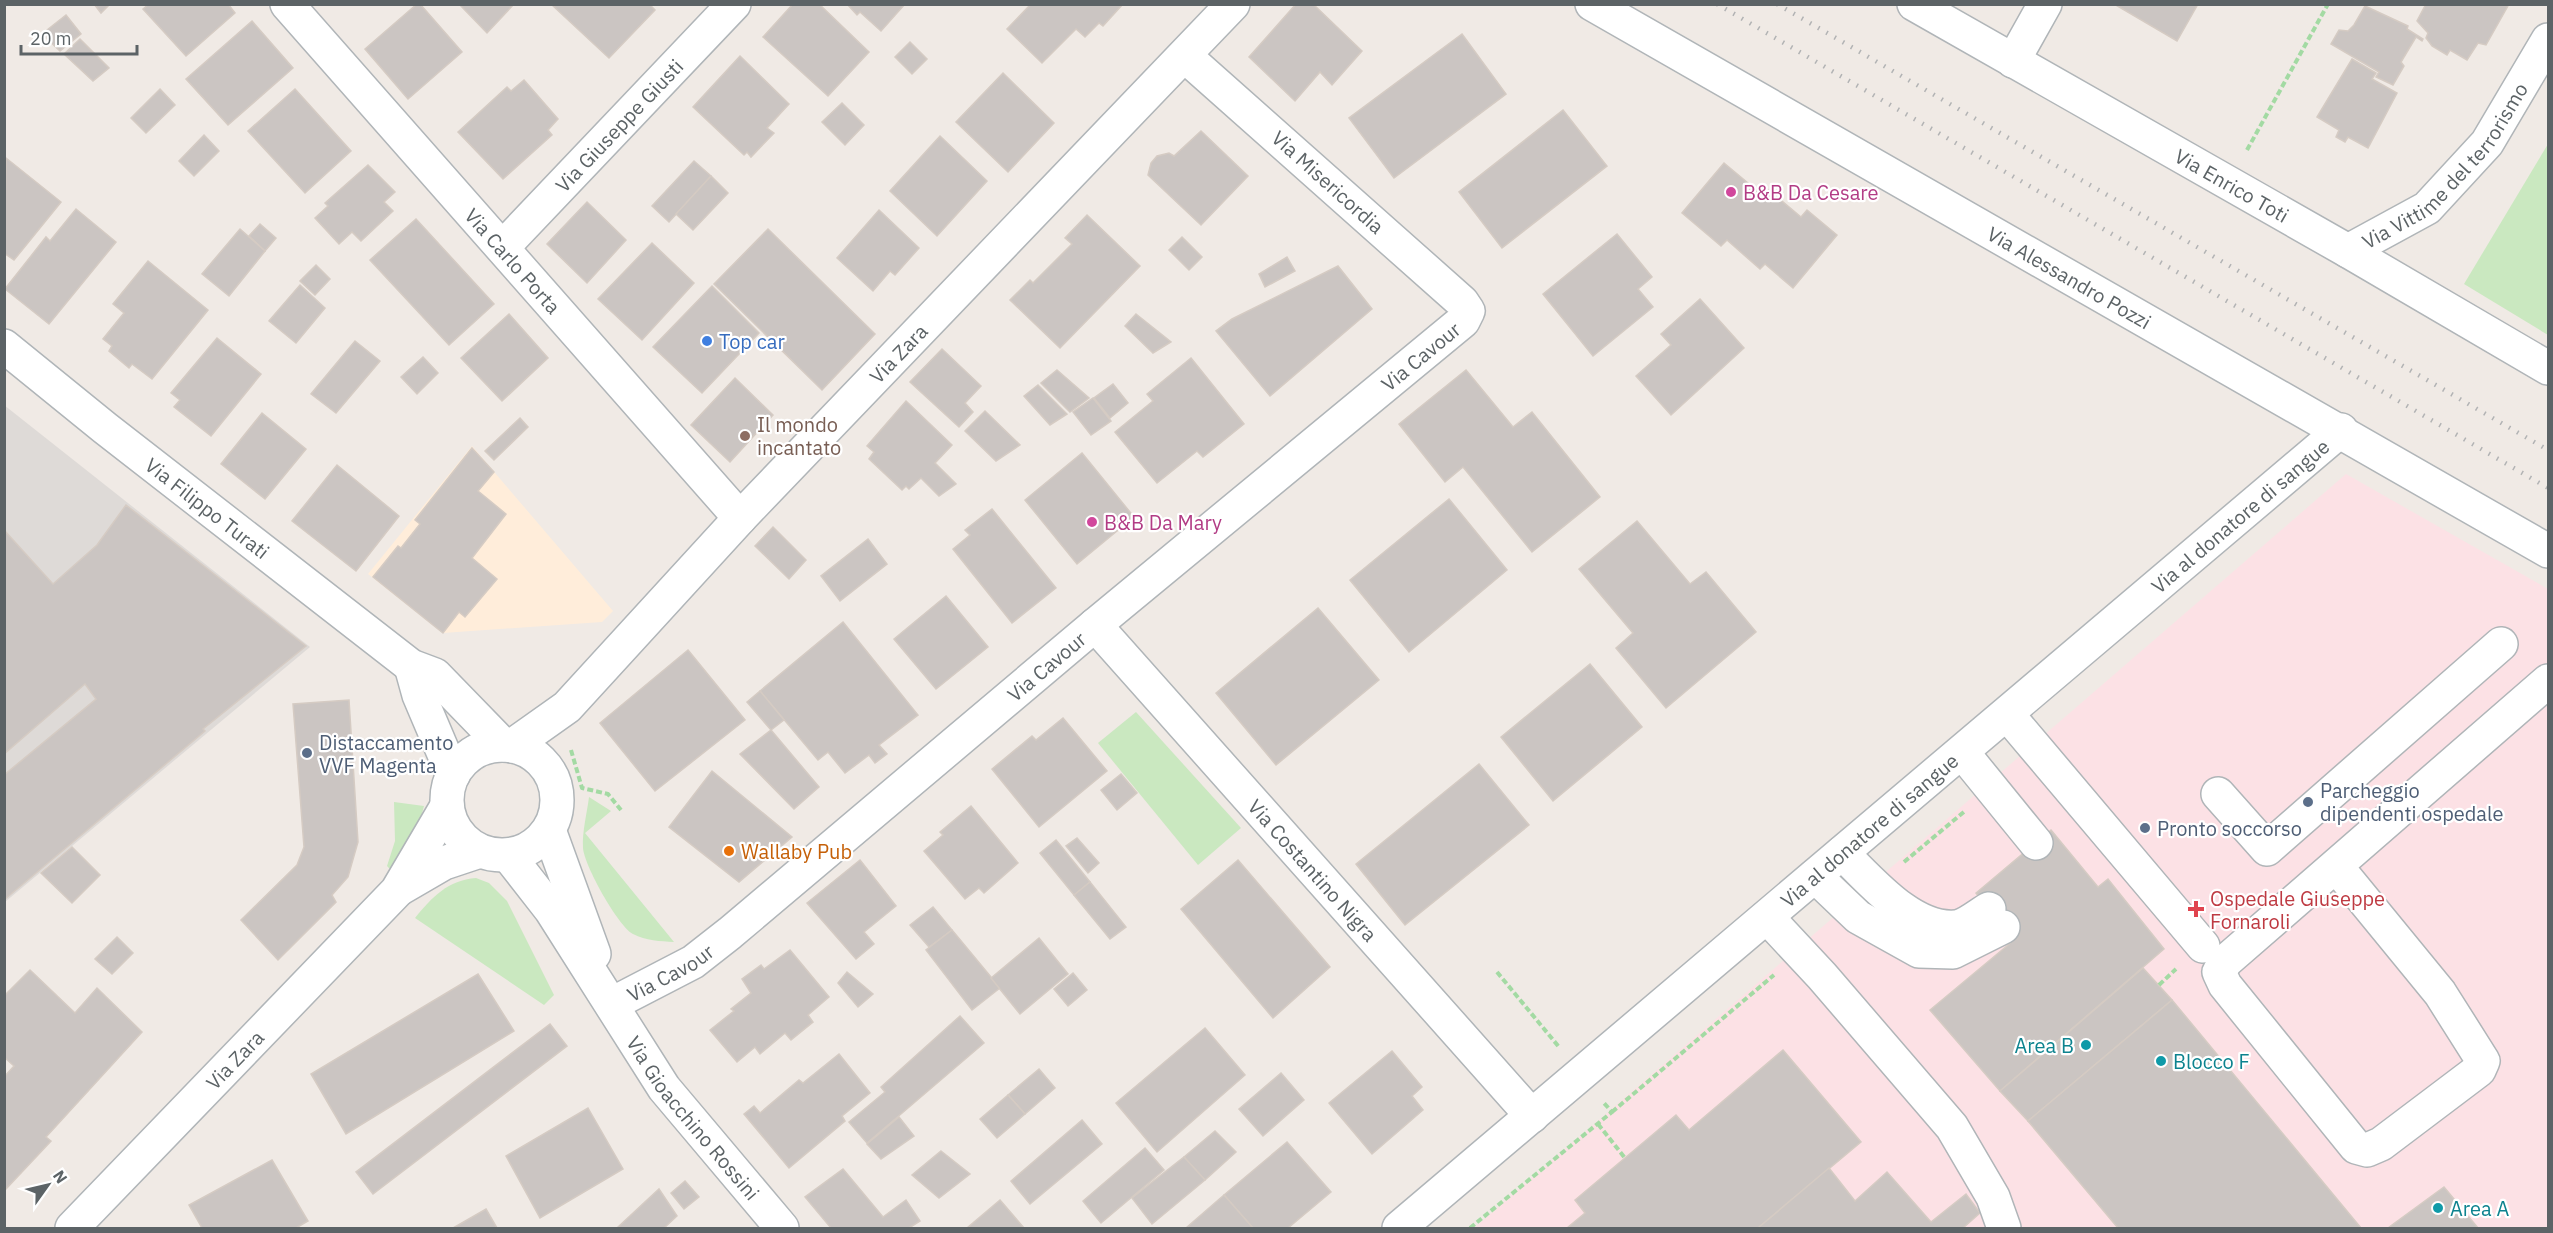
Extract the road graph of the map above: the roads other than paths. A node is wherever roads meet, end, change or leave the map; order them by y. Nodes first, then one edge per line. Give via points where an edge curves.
1 (287, 4) edge
2 (734, 4) edge
3 (1233, 4) edge
4 (1592, 4) edge
5 (1914, 4) edge
6 (2045, 4) edge
7 (2548, 40) edge
8 (1185, 56) junction
9 (2013, 61) junction
10 (503, 247) junction
11 (2348, 251) junction
12 (1468, 311) joint
13 (4, 346) edge
14 (2548, 368) edge
15 (2341, 430) junction
16 (740, 518) junction
17 (2548, 551) edge
18 (1095, 625) junction
19 (2501, 644) dead end
20 (411, 666) junction
21 (2548, 681) edge
22 (567, 707) junction
23 (2007, 714) junction
24 (508, 745) junction
25 (1962, 752) junction
26 (546, 766) junction
27 (450, 791) junction
28 (2218, 794) dead end
29 (549, 830) junction
30 (2036, 843) dead end
31 (494, 853) junction
32 (1842, 853) junction
33 (2336, 866) junction
34 (1815, 876) junction
35 (397, 891) junction
36 (1767, 917) junction
37 (2203, 946) dead end
38 (612, 1004) junction
39 (1532, 1116) junction
40 (72, 1228) edge
41 (782, 1228) edge
42 (1399, 1228) edge
43 (2004, 1228) edge

1 - 10 street, Via Carlo Porta
2 - 10 street, Via Giuseppe Giusti
3 - 8 street, Via Zara
4 - 15 street, Via Alessandro Pozzi
5 - 9 street, Via Enrico Toti
6 - 9 street
7 - 11 street, Via Vittime del terrorismo via 2487,143 2427,208
8 - 12 street, Via Misericordia
8 - 16 street, Via Zara
9 - 11 street, Via Enrico Toti
10 - 16 street, Via Carlo Porta
11 - 14 street, Via Enrico Toti
12 - 18 street, Via Cavour via 1463,321
13 - 20 street, Via Filippo Turati
15 - 17 street, Via Alessandro Pozzi
15 - 23 street, Via al donatore di sangue
16 - 22 street, Via Zara
18 - 38 street, Via Cavour via 693,962
18 - 39 street, Via Costantino Nigra
19 - 28 street via 2267,849
20 - 24 street, Via Filippo Turati via 435,675
20 - 27 street
21 - 33 street
22 - 24 street, Via Zara
22 - 26 street, Via Zara
23 - 25 street, Via al donatore di sangue
23 - 37 street
24 - 26 street via 532,754
24 - 27 street via 475,752 460,764
25 - 30 street
25 - 32 street, Via al donatore di sangue
26 - 29 street via 557,793 556,812
27 - 31 street via 458,833
27 - 35 street, Via Zara
29 - 31 street via 536,845
29 - 38 street, Via Gioacchino Rossini
31 - 35 street, Via Zara via 444,863
31 - 38 street, Via Gioacchino Rossini via 551,909
32 - 34 street, Via al donatore di sangue
32 - 34 street via 1885,896 1924,923 1958,927 1996,918 1953,952 1919,951 1858,917
33 - 33 street via 2226,961 2219,972 2225,986 2356,1147 2367,1150 2381,1144 2479,1070 2482,1061 2440,993
34 - 36 street, Via al donatore di sangue
35 - 40 street, Via Zara
36 - 39 street, Via al donatore di sangue
36 - 43 street via 1952,1127 1993,1197
38 - 41 street, Via Gioacchino Rossini via 664,1088
39 - 42 street, Via al donatore di sangue

